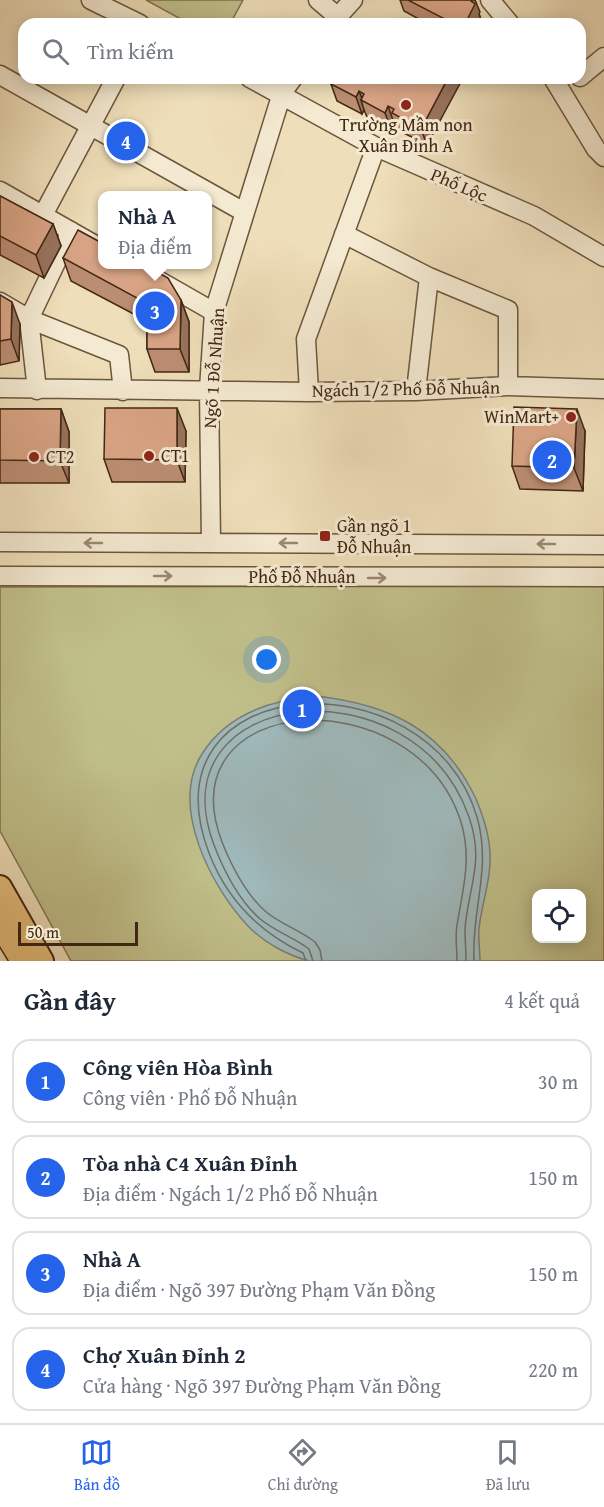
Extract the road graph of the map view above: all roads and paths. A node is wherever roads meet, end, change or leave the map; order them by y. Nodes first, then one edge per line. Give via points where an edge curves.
1 (91, 0) edge
2 (318, 0) edge
3 (352, 0) edge
4 (490, 0) edge
5 (128, 18) edge
6 (333, 18) edge
7 (337, 18) edge
8 (505, 18) edge
9 (604, 57) edge
10 (586, 71) edge
11 (0, 75) edge
12 (113, 84) edge
13 (263, 84) edge
14 (289, 84) edge
15 (558, 85) edge
16 (282, 93) junction
17 (90, 128) junction
18 (376, 147) junction
19 (604, 157) edge
20 (0, 191) edge
21 (206, 191) edge
22 (212, 195) edge
23 (244, 212) junction
24 (43, 215) junction
25 (71, 231) junction
26 (344, 234) junction
27 (98, 247) edge
28 (604, 256) edge
29 (139, 269) edge
30 (429, 276) junction
31 (0, 302) edge
32 (214, 312) junction
33 (29, 319) junction
34 (508, 386) junction
35 (0, 388) edge
36 (209, 389) junction
37 (604, 389) edge
38 (37, 390) junction
39 (123, 391) junction
40 (309, 392) junction
41 (416, 392) junction
42 (0, 542) edge
43 (212, 543) junction
44 (604, 544) edge
45 (0, 576) edge
46 (604, 577) edge
47 (0, 887) edge
48 (0, 920) edge
49 (25, 961) edge
50 (42, 961) edge

1 - 5 street
2 - 6 street
3 - 7 street
4 - 8 street
9 - 10 street
11 - 17 street
12 - 17 street
13 - 16 street, Phố Lộc
14 - 16 street, Ngõ 1 Đỗ Nhuận
15 - 19 street
16 - 18 street, Phố Lộc
16 - 23 street, Ngõ 1 Đỗ Nhuận
17 - 21 street
17 - 24 street
18 - 26 street
18 - 28 street, Phố Lộc via 534,216
20 - 24 street
22 - 23 street
23 - 32 street, Ngõ 1 Đỗ Nhuận
24 - 25 street
25 - 27 street
25 - 33 street
26 - 30 street
26 - 40 street via 306,339
29 - 32 street
30 - 34 street via 508,310
30 - 41 street
31 - 33 street
32 - 36 street, Ngõ 1 Đỗ Nhuận
33 - 38 street
33 - 39 street via 119,355
34 - 37 street, Ngách 1/2 Phố Đỗ Nhuận
34 - 41 street, Ngách 1/2 Phố Đỗ Nhuận
35 - 38 street, Ngách 1/2 Phố Đỗ Nhuận
36 - 39 street, Ngách 1/2 Phố Đỗ Nhuận
36 - 40 street, Ngách 1/2 Phố Đỗ Nhuận
36 - 43 street, Ngõ 1 Đỗ Nhuận
38 - 39 street, Ngách 1/2 Phố Đỗ Nhuận
40 - 41 street, Ngách 1/2 Phố Đỗ Nhuận
43 -> 42 street, Phố Đỗ Nhuận
44 -> 43 street, Phố Đỗ Nhuận
45 -> 46 street, Phố Đỗ Nhuận
47 - 50 main road
48 - 49 highway

